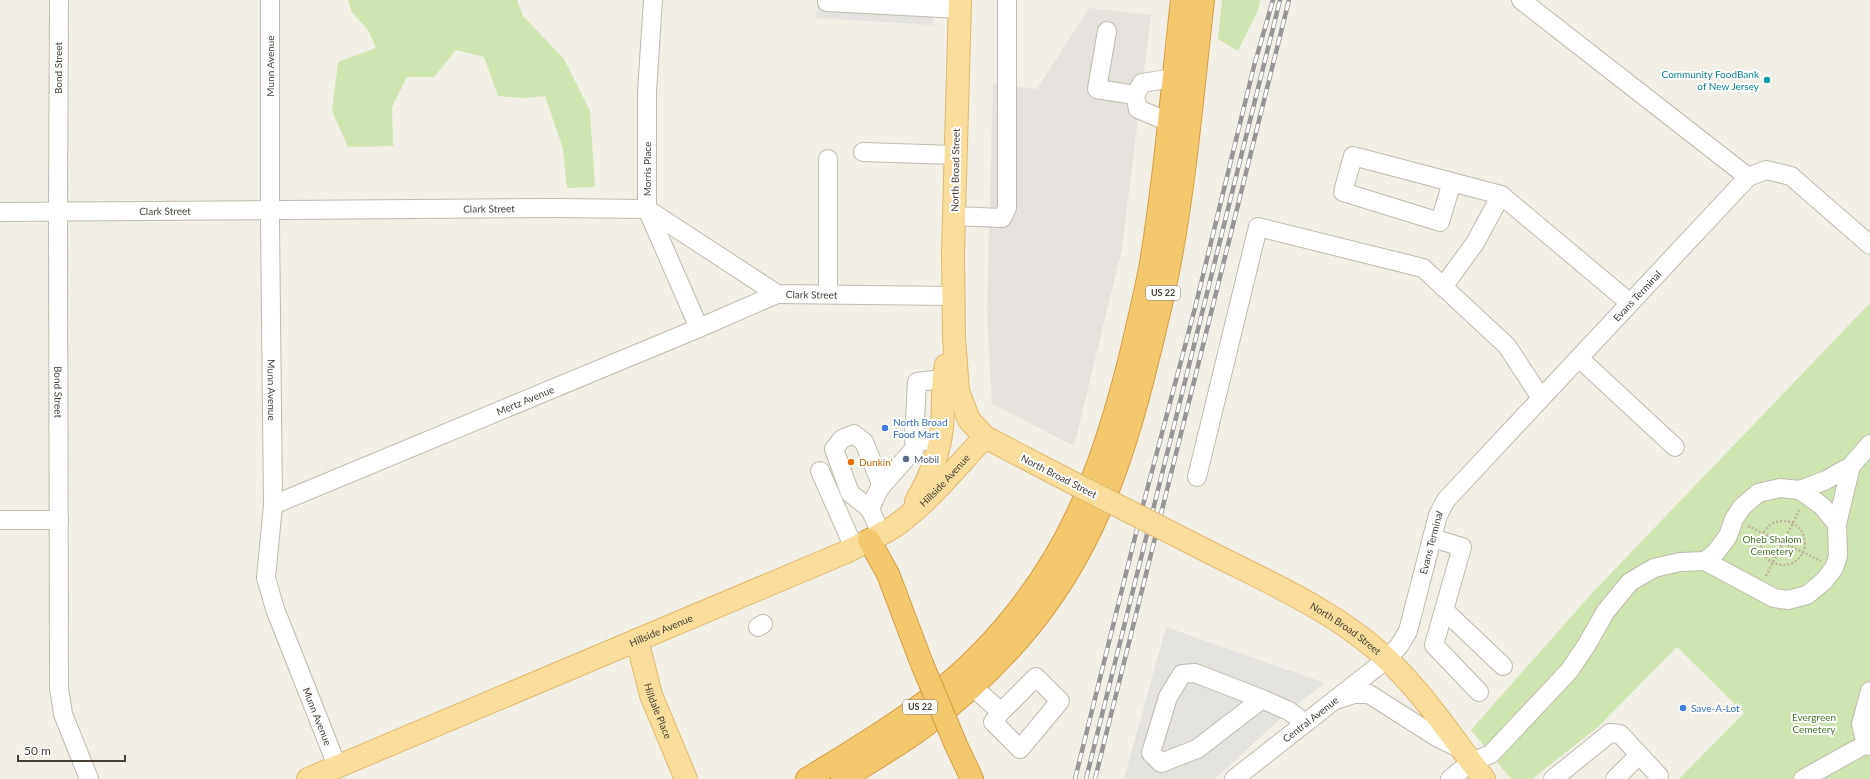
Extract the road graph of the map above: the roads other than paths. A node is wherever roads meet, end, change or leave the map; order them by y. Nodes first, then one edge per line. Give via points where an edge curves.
1 (59, 0) edge
2 (270, 0) edge
3 (652, 0) edge
4 (827, 0) edge
5 (1007, 0) edge
6 (1182, 0) edge
7 (1203, 0) edge
8 (1521, 0) edge
9 (960, 4) edge
10 (1107, 32) dead end
11 (1173, 78) junction
12 (1135, 96) junction
13 (1169, 122) junction
14 (863, 152) dead end
15 (954, 155) junction
16 (828, 159) dead end
17 (1748, 177) junction
18 (1452, 182) junction
19 (1501, 195) junction
20 (647, 209) junction
21 (270, 210) junction
22 (0, 212) edge
23 (58, 212) junction
24 (954, 216) junction
25 (1870, 245) edge
26 (1443, 287) junction
27 (777, 294) junction
28 (828, 294) junction
29 (953, 296) junction
30 (1630, 303) junction
31 (699, 328) junction
32 (954, 337) junction
33 (1579, 358) junction
34 (942, 379) junction
35 (1541, 398) junction
36 (985, 436) junction
37 (914, 437) junction
38 (1870, 444) edge
39 (938, 446) junction
40 (1675, 447) dead end
41 (1851, 466) junction
42 (820, 471) dead end
43 (1197, 477) dead end
44 (882, 486) junction
45 (1804, 492) junction
46 (273, 505) junction
47 (870, 509) junction
48 (907, 516) junction
49 (0, 520) edge
50 (59, 520) junction
51 (1838, 524) junction
52 (1432, 538) junction
53 (868, 541) junction
54 (1705, 561) junction
55 (1444, 610) junction
56 (637, 640) junction
57 (1387, 659) junction
58 (1503, 666) dead end
59 (973, 687) junction
60 (1870, 691) edge
61 (1479, 692) dead end
62 (1262, 699) junction
63 (1333, 701) junction
64 (1001, 712) dead end
65 (1305, 723) junction
66 (907, 738) junction
67 (1868, 745) edge
68 (1639, 755) junction
69 (1472, 763) edge
70 (337, 766) junction
71 (89, 779) edge
72 (309, 779) edge
73 (686, 779) edge
74 (807, 779) edge
75 (842, 779) edge
76 (859, 779) edge
77 (972, 779) edge
78 (1234, 779) edge
79 (1450, 779) edge
80 (1553, 779) edge
81 (1615, 779) edge
82 (1658, 779) edge
83 (1803, 779) edge

1 - 23 street, Bond Street
2 - 21 street, Munn Avenue
3 - 20 street, Morris Place via 646,92
4 - 9 street
5 - 24 street via 1007,208 1002,218
6 - 11 highway, US 22
7 - 59 highway, US 22 via 1186,157 1170,261 1135,412 1120,461 1093,524 1062,581 1021,637
8 - 17 street
9 - 15 main road, North Broad Street
10 - 12 street via 1097,89
11 - 12 street via 1142,83
11 - 13 highway, US 22
12 - 13 street via 1138,109
13 - 74 highway, US 22 via 1149,270 1138,323 1104,451 1072,528 1016,614 962,671 899,721
14 - 15 street
15 - 24 main road, North Broad Street
16 - 28 street
17 - 25 street via 1766,170 1791,176
17 - 30 street, Evans Terminal
18 - 18 street via 1353,156 1343,192 1440,222
18 - 19 street
19 - 26 street via 1475,243
19 - 30 street
20 - 21 street, Clark Street
20 - 27 street, Clark Street
20 - 31 street, Morris Place
21 - 23 street, Clark Street
21 - 46 street, Munn Avenue
22 - 23 street, Clark Street
23 - 50 street, Bond Street
24 - 29 main road, North Broad Street
26 - 35 street via 1507,346
26 - 43 street via 1423,268 1258,228
27 - 28 street, Clark Street
27 - 31 street, Mertz Avenue
28 - 29 street, Clark Street
29 - 32 main road, North Broad Street
30 - 33 street, Evans Terminal
31 - 46 street, Mertz Avenue
32 - 34 main road
32 - 36 main road, North Broad Street via 955,372 960,399 969,420
33 - 35 street, Evans Terminal
33 - 40 street
34 - 37 street via 917,382
34 - 39 main road via 942,424
35 - 52 street, Evans Terminal via 1449,497 1438,515
36 - 48 main road, Hillside Avenue via 932,494
36 - 57 main road, North Broad Street, bridge via 1314,606
37 - 39 street
37 - 44 street via 914,448
38 - 41 street
39 - 48 main road via 926,481
41 - 45 street
41 - 51 street via 1842,496
42 - 53 street
44 - 47 street
44 - 47 street via 864,442 854,434 842,439 834,449 850,493
45 - 51 street via 1822,506
45 - 54 street via 1780,488 1758,493 1742,507 1728,536 1716,552
46 - 70 street, Munn Avenue via 266,578 275,609
47 - 53 street
48 - 53 main road, Hillside Avenue
49 - 50 street
50 - 71 street, Bond Street via 61,706
51 - 54 street via 1838,556 1834,568 1824,581 1807,595 1788,600 1774,598
52 - 55 street via 1462,547
52 - 57 street, Evans Terminal via 1408,630 1399,646
53 - 56 main road, Hillside Avenue
53 - 77 highway, bridge via 888,574 922,664
54 - 69 street via 1680,562 1654,568 1630,582 1606,611 1569,671 1491,754
55 - 58 street
55 - 61 street via 1434,645
56 - 70 main road, Hillside Avenue
56 - 73 main road, Hilldale Place via 650,695
57 - 63 street, Central Avenue
57 - 69 main road, North Broad Street via 1425,701
59 - 64 street
59 - 66 highway, US 22 via 944,712
60 - 67 street via 1861,724
62 - 62 street via 1195,673 1182,674 1168,697 1151,753 1161,763 1197,749
62 - 65 street via 1289,711
63 - 65 street, Central Avenue
63 - 69 street via 1354,694 1369,694
65 - 78 street, Central Avenue
66 - 75 highway, US 22
66 - 76 highway
67 - 83 street
68 - 80 street via 1620,734 1610,733
68 - 81 street
68 - 82 street via 1659,776
69 - 79 street
70 - 72 main road, Hillside Avenue

